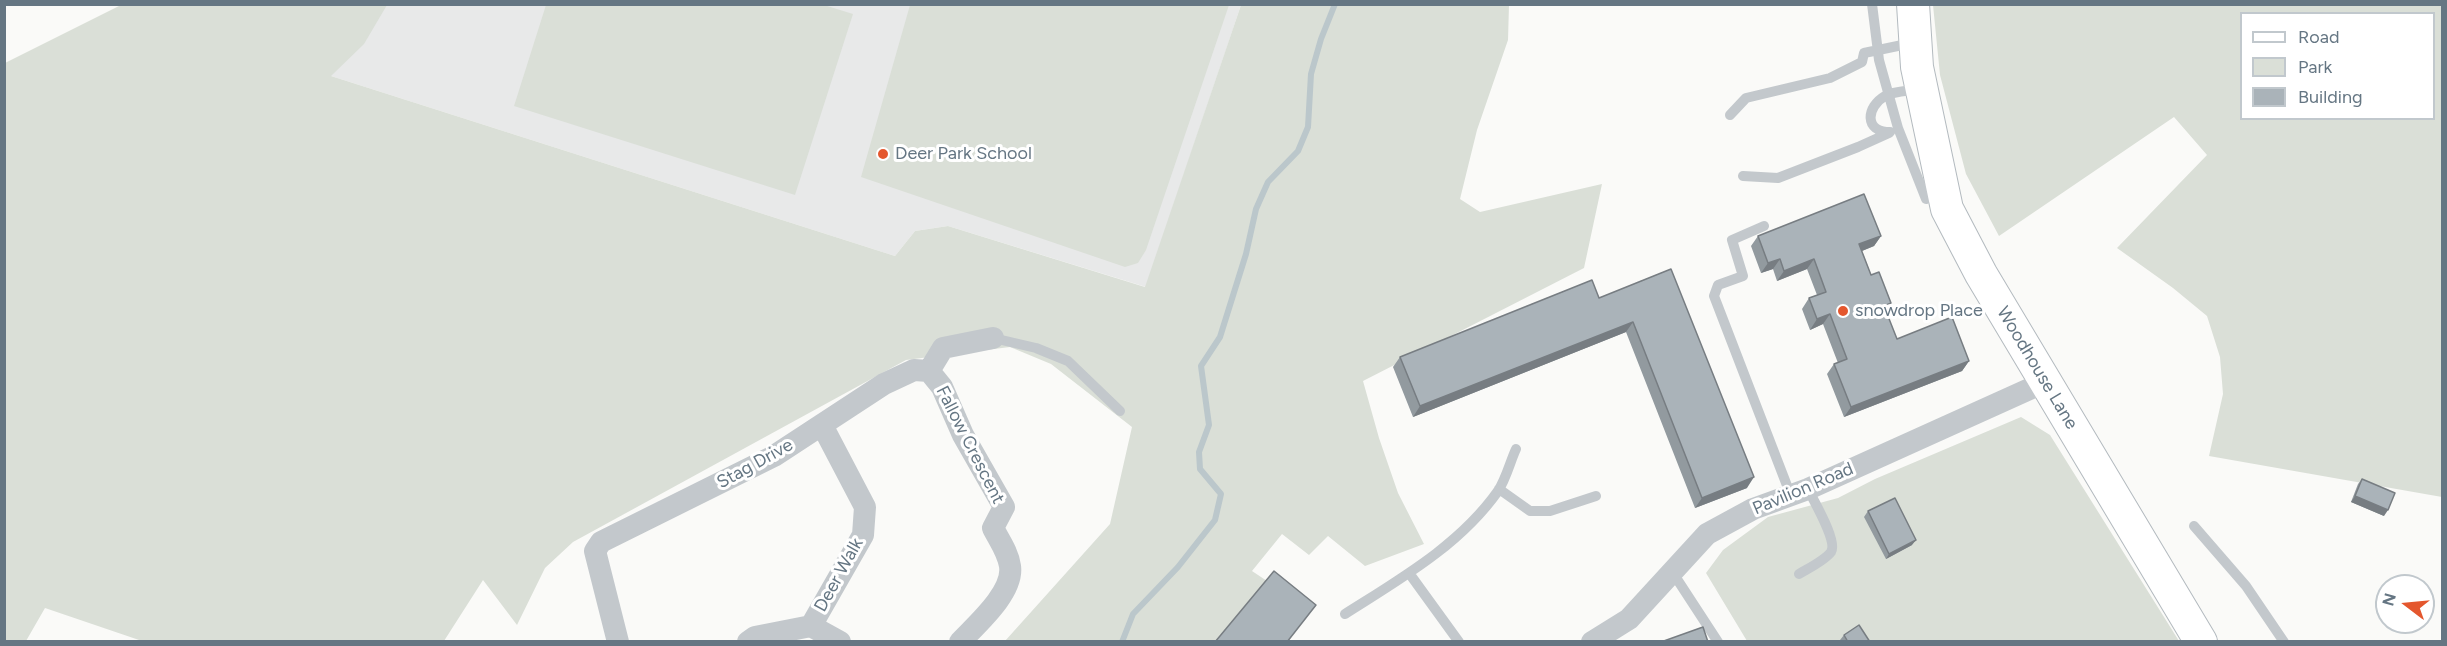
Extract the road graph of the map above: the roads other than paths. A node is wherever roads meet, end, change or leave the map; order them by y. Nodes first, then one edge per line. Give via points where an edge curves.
1 (1872, 4) edge
2 (1912, 4) edge
3 (1916, 43) junction
4 (1878, 50) junction
5 (1922, 88) junction
6 (1889, 94) junction
7 (1730, 115) dead end
8 (1894, 130) junction
9 (1743, 176) dead end
10 (1926, 199) dead end
11 (1764, 226) dead end
12 (993, 338) joint
13 (928, 371) junction
14 (2045, 382) junction
15 (1119, 411) dead end
16 (822, 425) junction
17 (1516, 449) dead end
18 (1499, 489) junction
19 (1799, 492) junction
20 (1596, 496) dead end
21 (2194, 526) dead end
22 (1410, 573) junction
23 (1673, 573) junction
24 (1799, 574) dead end
25 (1345, 614) dead end
26 (811, 626) junction
27 (618, 642) edge
28 (748, 642) edge
29 (840, 642) edge
30 (960, 642) edge
31 (1459, 642) edge
32 (1592, 642) edge
33 (1718, 642) edge
34 (2201, 642) edge
35 (2284, 642) edge

1 - 4 lane
2 - 3 street, Woodhouse Lane
3 - 4 lane
3 - 5 street, Woodhouse Lane
4 - 6 lane
4 - 7 lane via 1864,53 1862,62 1830,78 1746,98
5 - 6 lane
5 - 14 street, Woodhouse Lane via 1947,209
6 - 8 lane
6 - 8 lane via 1876,103 1870,114 1874,126
8 - 9 lane via 1778,178
8 - 10 lane
11 - 19 lane via 1732,240 1743,276 1718,285 1714,296
12 - 13 street via 943,348
12 - 15 lane via 1036,348 1068,361
13 - 16 street, Stag Drive via 914,370 884,384
13 - 30 street, Fallow Crescent via 942,387 963,435 1004,507 993,528 1010,567 1009,584
14 - 19 street, Pavilion Road
14 - 34 street, Woodhouse Lane
16 - 26 street, Deer Walk via 865,507 863,535
16 - 27 street, Stag Drive via 774,456 601,542 595,551
17 - 18 lane
18 - 20 lane via 1530,511 1550,511
18 - 22 lane via 1465,530
19 - 23 street, Pavilion Road via 1753,509 1707,534
19 - 24 lane via 1830,536 1833,548
21 - 35 lane via 2246,586
22 - 25 lane
22 - 31 lane
23 - 32 street, Pavilion Road via 1629,619
23 - 33 lane
26 - 28 street
26 - 29 street

